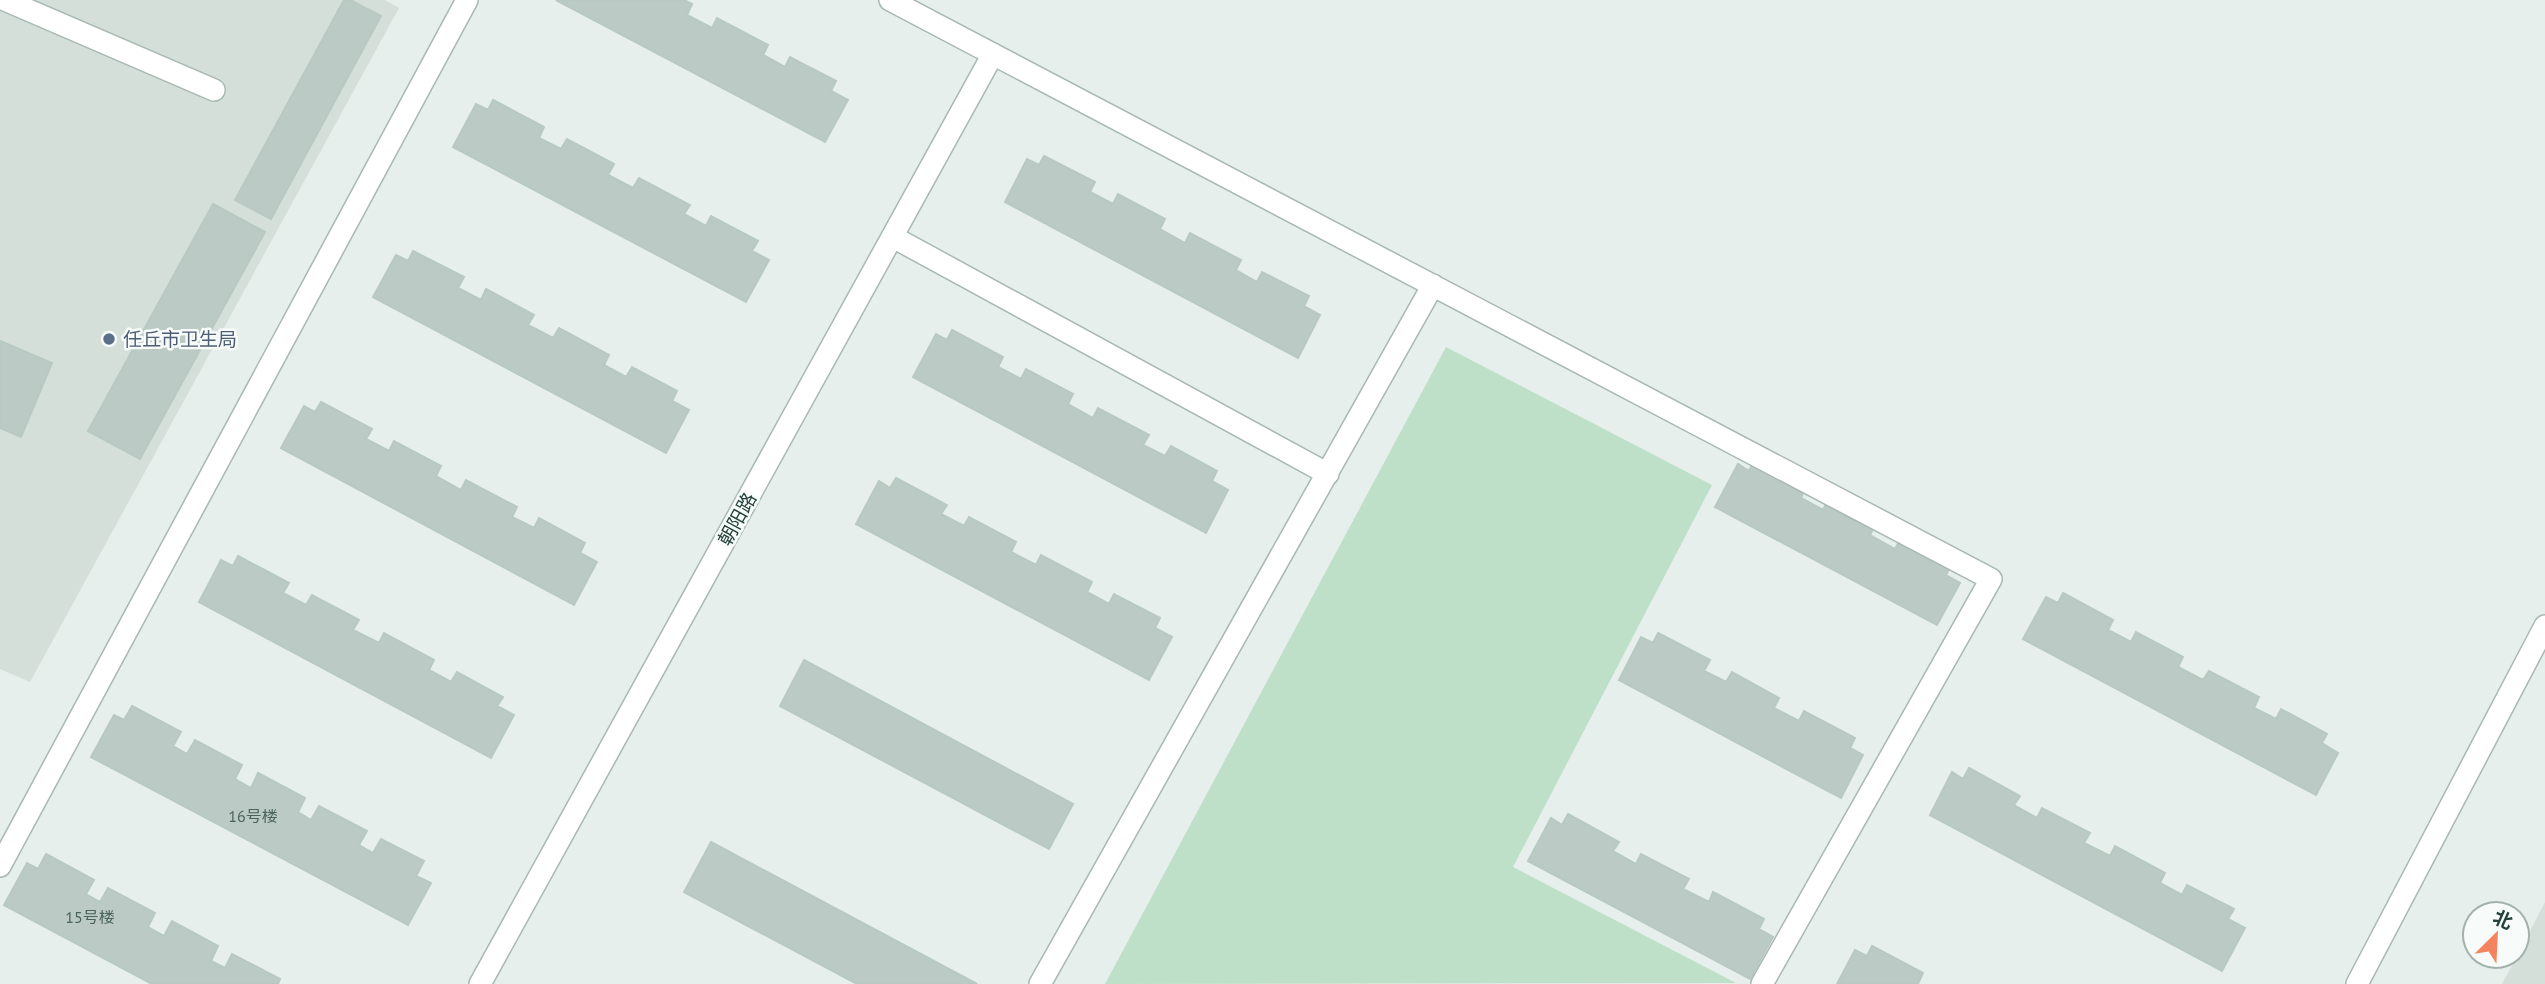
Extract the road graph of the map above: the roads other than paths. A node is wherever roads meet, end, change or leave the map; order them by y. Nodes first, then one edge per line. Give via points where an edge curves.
1 (5, 0) edge
2 (467, 0) edge
3 (890, 0) edge
4 (993, 54) junction
5 (214, 90) dead end
6 (892, 237) junction
7 (1433, 285) junction
8 (1328, 474) junction
9 (2545, 626) edge
10 (0, 866) edge
11 (480, 984) edge
12 (1040, 984) edge
13 (1762, 984) edge
14 (2357, 984) edge

1 - 5 street
2 - 10 street
3 - 4 street
4 - 6 street, 朝阳路
4 - 7 street
6 - 8 street
6 - 11 street, 朝阳路
7 - 8 street
7 - 13 street via 1991,579
8 - 12 street
9 - 14 street

